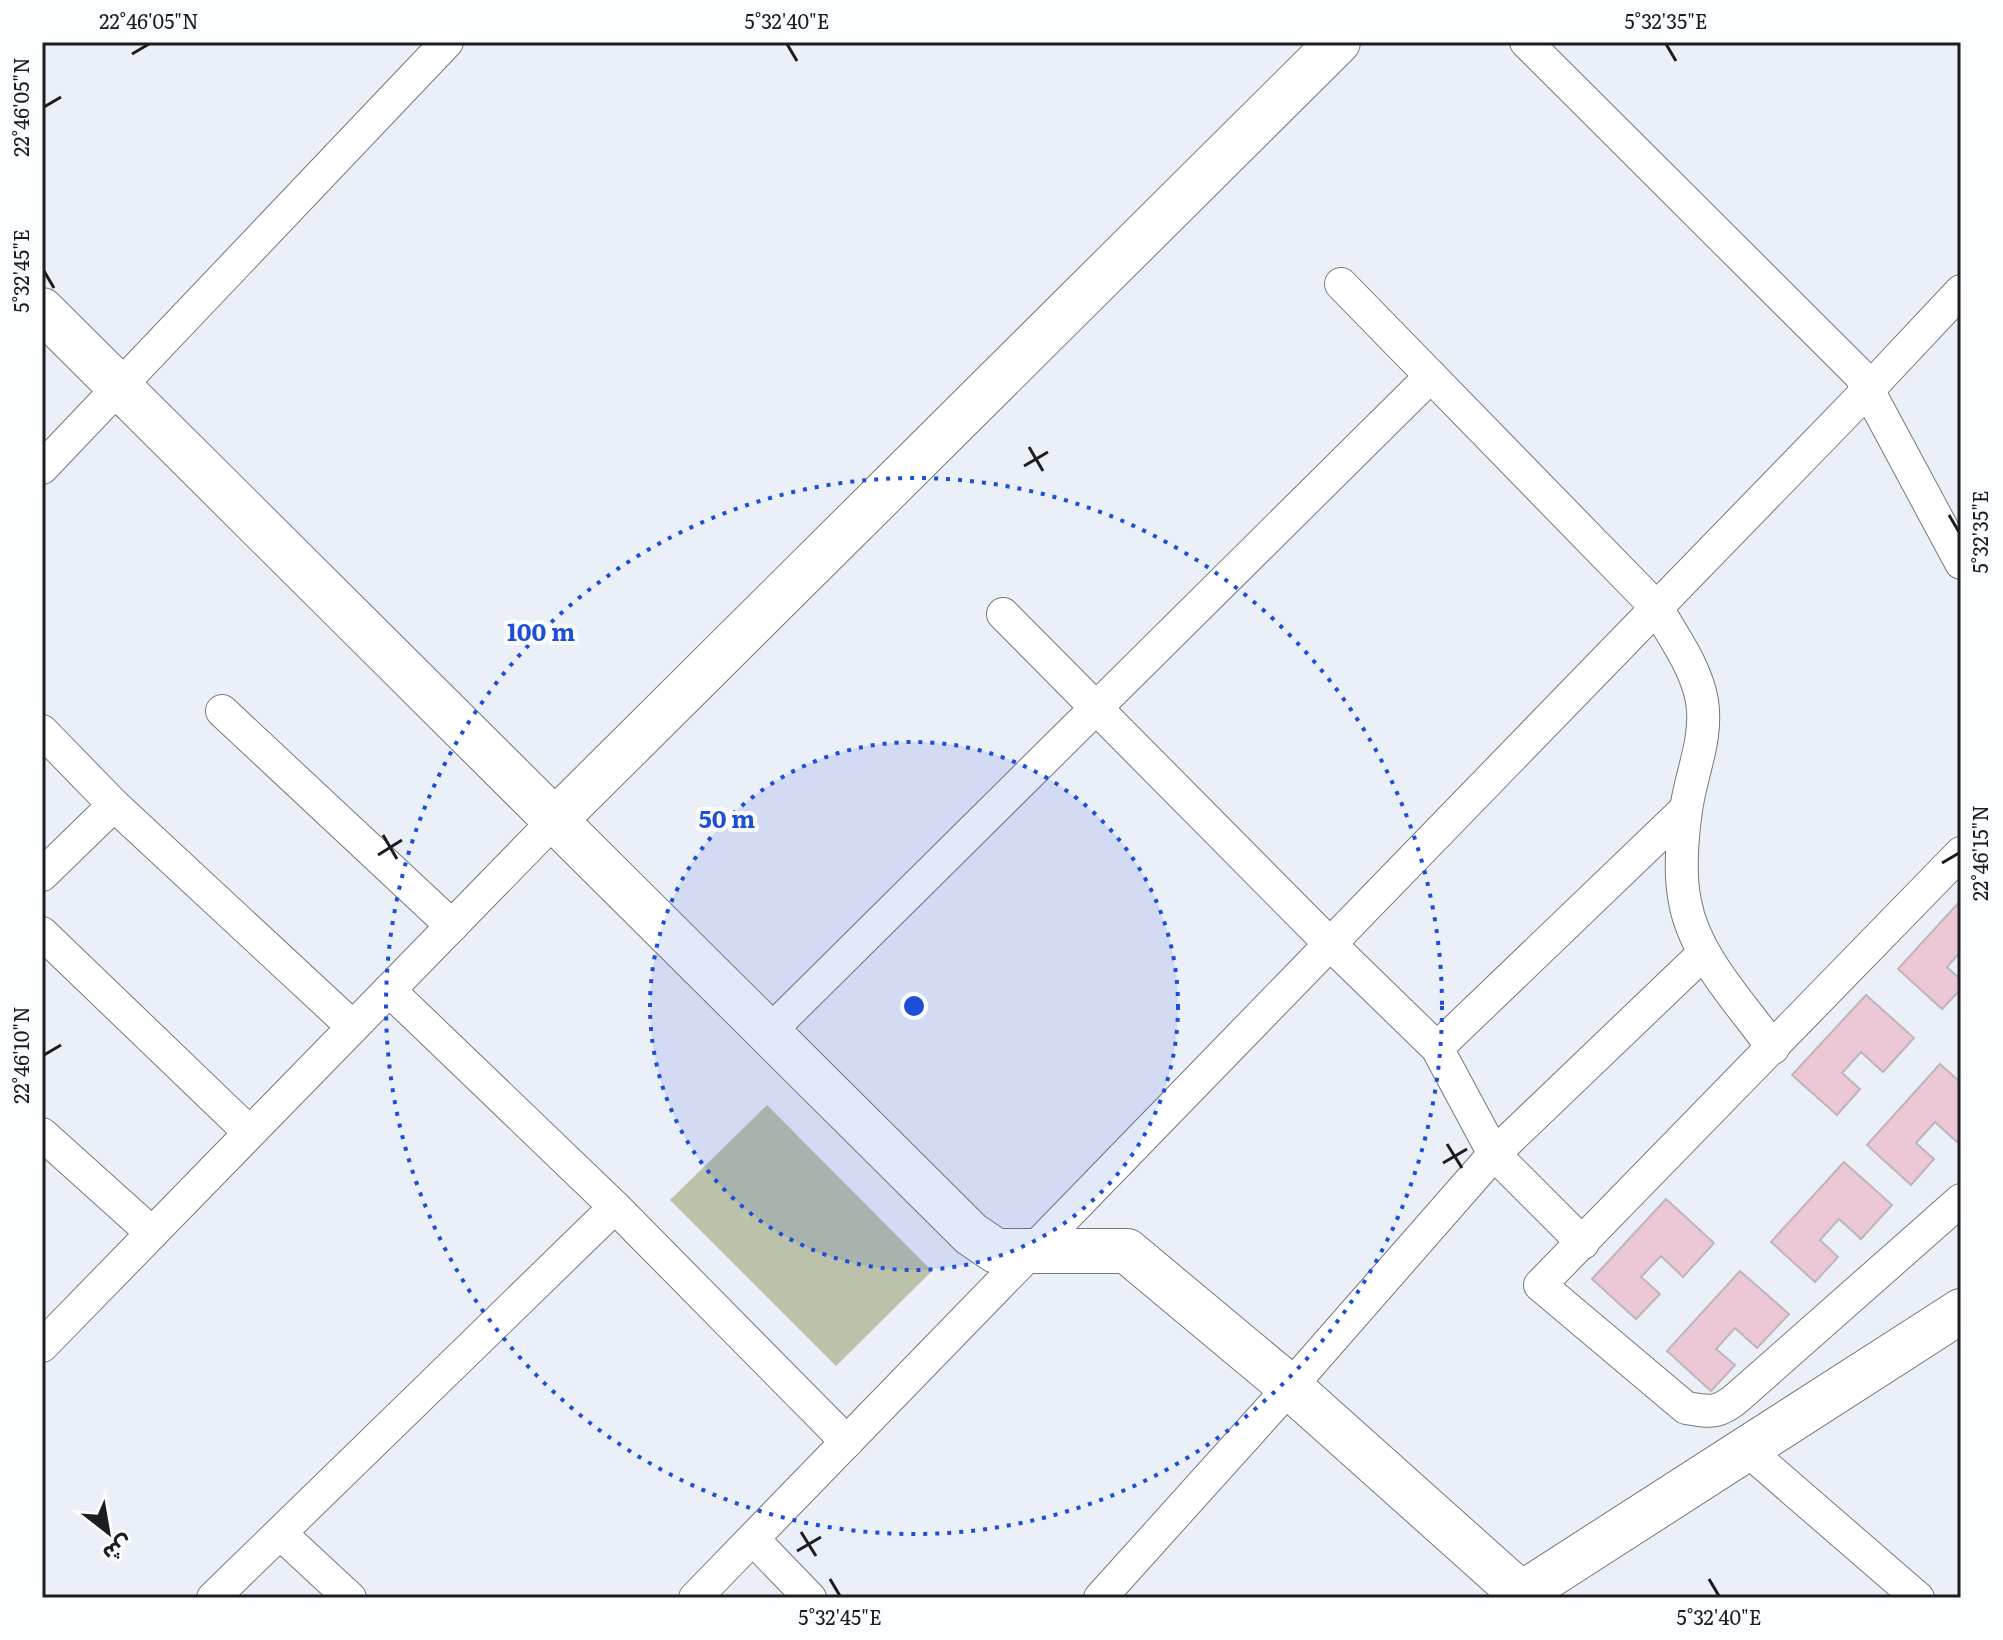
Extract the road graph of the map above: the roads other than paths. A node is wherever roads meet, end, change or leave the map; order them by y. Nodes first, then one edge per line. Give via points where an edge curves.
1 (447, 42) edge
2 (1338, 42) edge
3 (1526, 42) edge
4 (1341, 284) dead end
5 (1961, 291) edge
6 (42, 310) edge
7 (1431, 376) junction
8 (119, 384) junction
9 (1868, 390) junction
10 (42, 468) edge
11 (1961, 563) edge
12 (1657, 608) junction
13 (1003, 614) dead end
14 (1097, 707) junction
15 (222, 711) dead end
16 (42, 731) edge
17 (114, 805) junction
18 (1686, 809) junction
19 (556, 819) junction
20 (1961, 853) edge
21 (42, 875) edge
22 (452, 926) junction
23 (42, 933) edge
24 (1330, 944) junction
25 (1704, 953) junction
26 (389, 990) junction
27 (353, 1027) junction
28 (768, 1033) junction
29 (1437, 1048) junction
30 (1773, 1048) junction
31 (249, 1132) junction
32 (42, 1134) edge
33 (1494, 1154) junction
34 (1961, 1200) edge
35 (615, 1207) junction
36 (152, 1233) junction
37 (1583, 1243) junction
38 (1032, 1251) junction
39 (1961, 1311) edge
40 (48, 1327) edge
41 (1290, 1387) junction
42 (847, 1442) junction
43 (1746, 1449) junction
44 (281, 1534) junction
45 (753, 1539) junction
46 (1522, 1597) edge
47 (213, 1598) edge
48 (350, 1598) edge
49 (695, 1598) edge
50 (810, 1598) edge
51 (1100, 1598) edge
52 (1918, 1598) edge

1 - 8 street
2 - 19 street
3 - 9 street via 1860,375
4 - 7 street
5 - 9 street
6 - 8 street
7 - 12 street
7 - 14 street
8 - 10 street
8 - 19 street
9 - 11 street
9 - 12 street
12 - 18 street via 1694,672 1702,704 1702,745
12 - 24 street
13 - 14 street
14 - 24 street
14 - 28 street
15 - 22 street
16 - 17 street
17 - 21 street
17 - 27 street
18 - 25 street via 1684,900
18 - 29 street
19 - 22 street
19 - 28 street
20 - 30 street
22 - 26 street
23 - 31 street
24 - 29 street
24 - 38 street
25 - 30 street
25 - 33 street
26 - 27 street
26 - 35 street
27 - 31 street
28 - 38 street via 971,1234 996,1251
29 - 33 street
30 - 37 street
31 - 36 street
32 - 36 street
33 - 37 street
33 - 41 street
34 - 37 street via 1738,1397 1713,1412 1686,1408 1540,1285
35 - 42 street
35 - 44 street
36 - 40 street
38 - 41 street via 1127,1251
38 - 42 street
39 - 43 street
41 - 46 street
41 - 51 street
42 - 45 street
43 - 46 street
43 - 52 street
44 - 47 street
44 - 48 street
45 - 49 street
45 - 50 street

